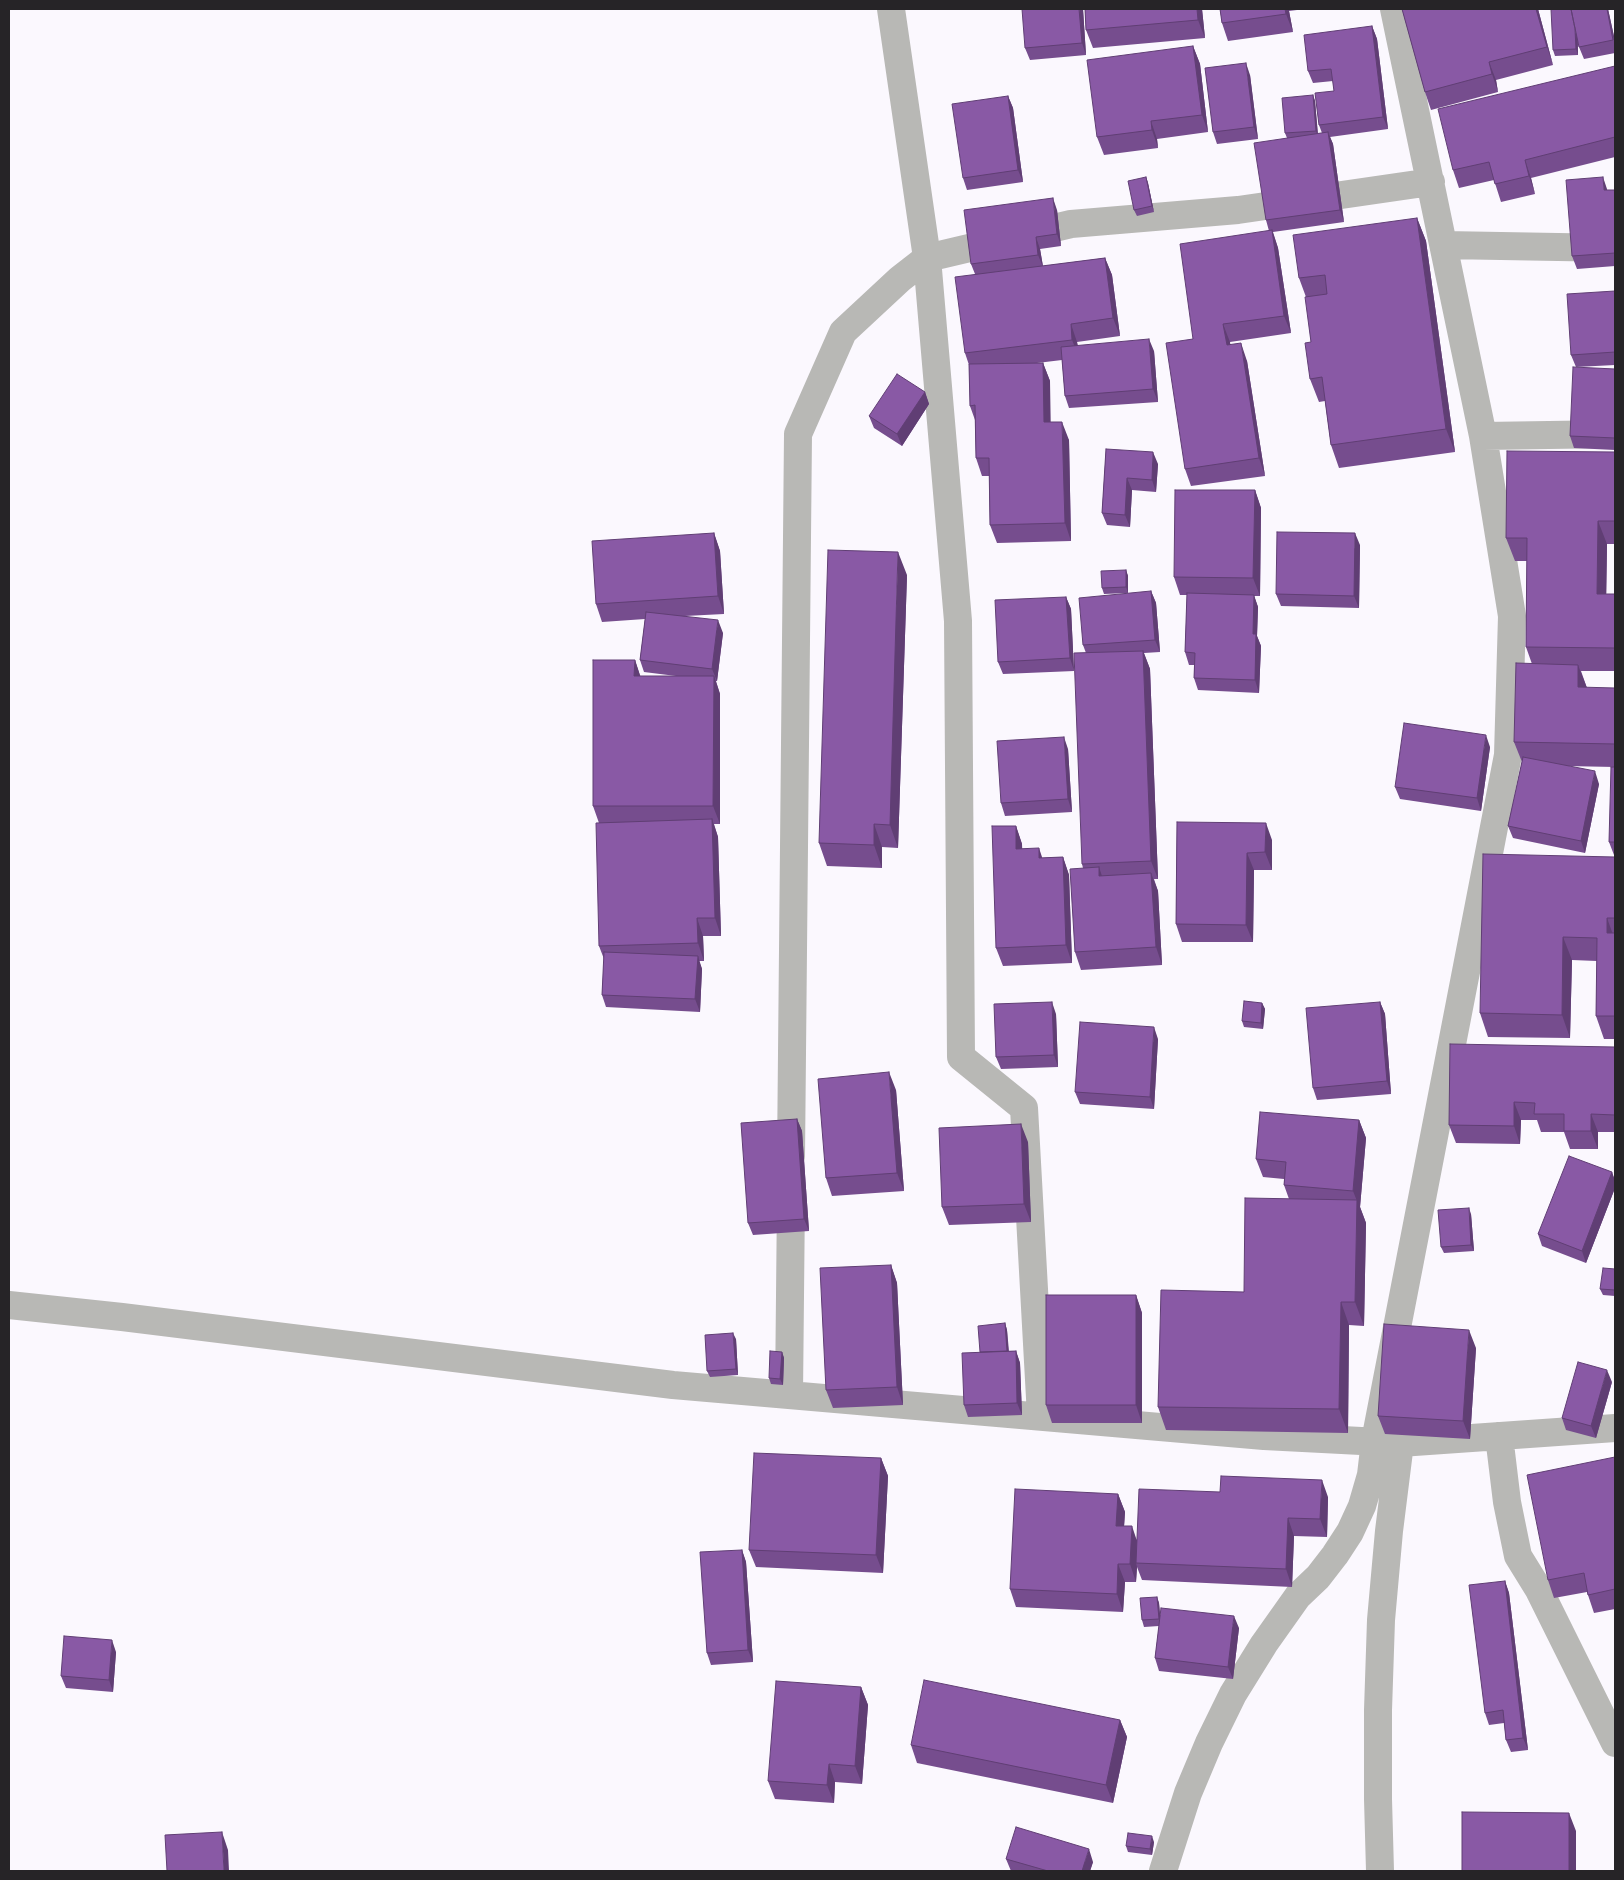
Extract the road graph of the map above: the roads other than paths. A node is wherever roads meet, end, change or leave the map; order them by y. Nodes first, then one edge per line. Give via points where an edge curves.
1 (891, 9) edge
2 (1394, 9) edge
3 (1439, 81) edge
4 (1411, 89) junction
5 (1431, 182) junction
6 (1444, 245) junction
7 (1615, 248) edge
8 (927, 258) junction
9 (1615, 434) edge
10 (1483, 436) junction
11 (9, 1305) edge
12 (789, 1394) junction
13 (1041, 1416) junction
14 (1615, 1428) edge
15 (1498, 1436) junction
16 (1388, 1442) junction
17 (1615, 1743) edge
18 (1163, 1871) edge
19 (1380, 1871) edge

1 - 8 street
2 - 4 street
3 - 4 street
4 - 5 street
5 - 6 street
5 - 8 street via 1238,210 1071,224
6 - 7 street
6 - 10 street
8 - 12 street via 843,332 798,434
8 - 13 street via 958,621 961,1057 1024,1108
9 - 10 street
10 - 16 street via 1512,616 1508,755
11 - 12 street via 673,1385
12 - 13 street
13 - 16 street via 1264,1436
14 - 15 street
15 - 16 street
15 - 17 street via 1518,1556 1539,1590
16 - 18 street via 1371,1475 1350,1532 1318,1577 1298,1596 1233,1694 1188,1793
16 - 19 street via 1389,1531 1378,1710

